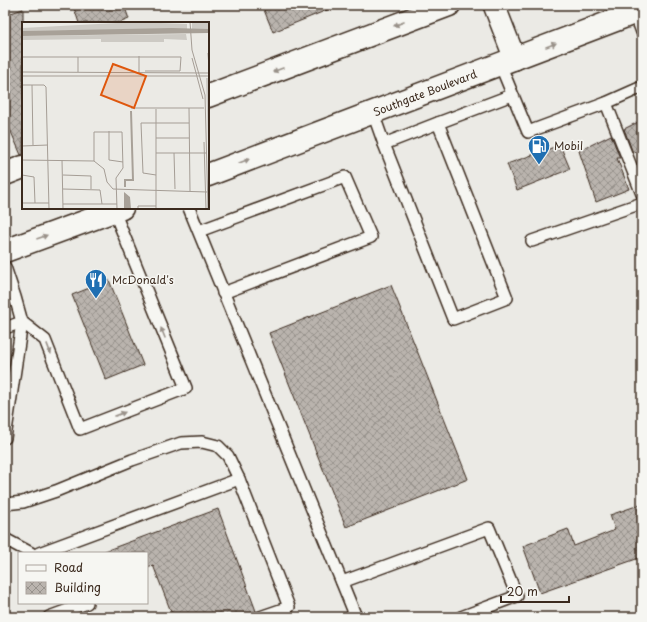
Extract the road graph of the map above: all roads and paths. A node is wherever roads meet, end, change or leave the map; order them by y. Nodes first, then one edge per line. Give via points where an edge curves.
1 (449, 5) edge
2 (494, 5) edge
3 (640, 18) edge
4 (508, 62) junction
5 (642, 87) edge
6 (512, 95) junction
7 (209, 96) edge
8 (606, 103) junction
9 (374, 113) junction
10 (438, 123) junction
11 (384, 144) junction
12 (22, 167) edge
13 (5, 174) edge
14 (209, 175) edge
15 (642, 194) edge
16 (642, 203) edge
17 (189, 209) edge
18 (118, 210) edge
19 (198, 231) junction
20 (532, 241) dead end
21 (5, 251) edge
22 (5, 267) edge
23 (223, 293) junction
24 (22, 322) junction
25 (5, 328) edge
26 (5, 438) edge
27 (239, 479) junction
28 (5, 504) edge
29 (5, 539) edge
30 (29, 552) edge
31 (42, 552) edge
32 (342, 582) junction
33 (84, 604) edge
34 (49, 617) edge
35 (260, 617) edge
36 (356, 617) edge
37 (461, 617) edge

1 -> 7 main road
2 - 4 street
4 -> 3 main road, Southgate Boulevard
4 - 6 lane
4 - 9 main road, Southgate Boulevard
5 - 8 lane
6 - 8 lane via 528,132
6 - 10 lane
8 - 15 lane
9 - 11 lane
14 -> 9 main road, Southgate Boulevard
10 - 11 lane
10 - 11 lane via 507,298 453,319
12 - 13 main road
16 - 20 lane
17 - 19 lane
21 -> 18 main road
24 -> 18 lane via 45,340 80,430 186,388
19 - 23 lane
19 - 23 lane via 345,177 371,237
22 - 24 lane
23 - 32 lane
24 - 25 lane
24 - 26 lane
27 - 28 lane via 228,456 218,446 202,442 181,443 56,491 23,502
27 - 31 lane
27 - 35 lane via 289,607
29 - 30 lane
32 - 36 lane
32 - 37 lane via 489,528 517,596
33 - 34 lane

